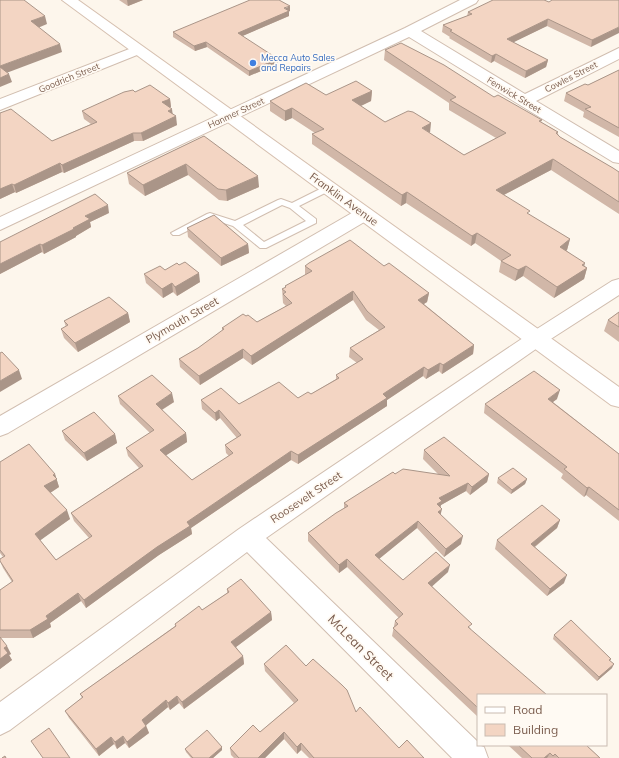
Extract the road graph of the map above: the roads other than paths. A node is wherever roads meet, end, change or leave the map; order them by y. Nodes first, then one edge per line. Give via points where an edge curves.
1 (68, 0) edge
2 (471, 0) edge
3 (410, 31) junction
4 (137, 50) junction
5 (619, 53) edge
6 (523, 101) junction
7 (0, 105) edge
8 (229, 116) junction
9 (619, 158) edge
10 (328, 188) junction
11 (294, 206) junction
12 (364, 214) junction
13 (0, 224) edge
14 (236, 224) junction
15 (176, 233) dead end
16 (619, 286) edge
17 (536, 339) junction
18 (619, 399) edge
19 (0, 427) edge
20 (248, 537) junction
21 (0, 720) edge
22 (473, 758) edge

1 - 4 street, Franklin Avenue
2 - 3 street, Hanmer Street
3 - 6 street, Fenwick Street
3 - 8 street, Hanmer Street
4 - 7 street, Goodrich Street
4 - 8 street, Franklin Avenue
5 - 6 street, Cowles Street
6 - 9 street, Fenwick Street
8 - 10 street, Franklin Avenue
8 - 13 street, Hanmer Street
10 - 11 lane
10 - 12 street, Franklin Avenue
11 - 14 lane via 281,202
11 - 14 lane via 313,221 264,246
12 - 17 street, Franklin Avenue
12 - 19 street, Plymouth Street
14 - 15 lane via 210,216
16 - 17 street, Roosevelt Street
17 - 18 street, Franklin Avenue
17 - 20 street, Roosevelt Street
20 - 21 street, Roosevelt Street
20 - 22 street, McLean Street

